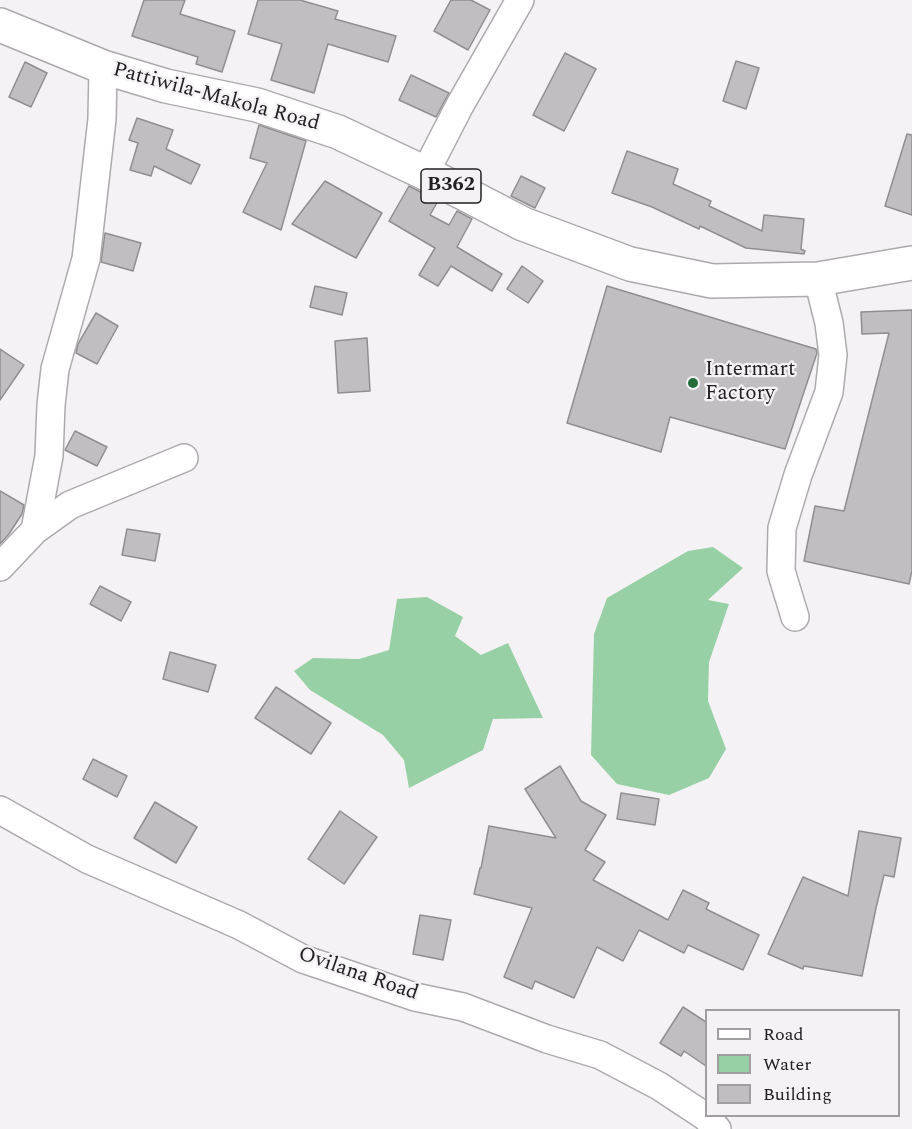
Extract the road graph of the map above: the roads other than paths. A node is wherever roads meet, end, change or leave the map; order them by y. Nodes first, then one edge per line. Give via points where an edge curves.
1 (520, 0) edge
2 (0, 25) edge
3 (103, 67) junction
4 (425, 173) junction
5 (912, 263) edge
6 (818, 279) junction
7 (184, 459) dead end
8 (35, 530) junction
9 (0, 567) edge
10 (795, 617) dead end
11 (0, 810) edge
12 (705, 1116) edge
13 (706, 1117) edge
14 (717, 1129) edge

1 - 4 street
2 - 3 main road, Pattiwila-Makola Road / B362
3 - 4 main road, Pattiwila-Makola Road / B362 via 166,86 257,105 338,132
3 - 8 street via 102,119 86,259 55,369 49,456
4 - 6 main road, Pattiwila-Makola Road / B362 via 523,224 630,264 712,281
5 - 6 main road, Pattiwila-Makola Road / B362
6 - 10 street via 833,355 829,392 782,528 781,571
7 - 8 street via 70,505
8 - 9 street
11 - 12 street, Ovilana Road via 87,859 239,925 303,959 414,997 463,1007 600,1055
13 - 14 street, Ovilana Road

